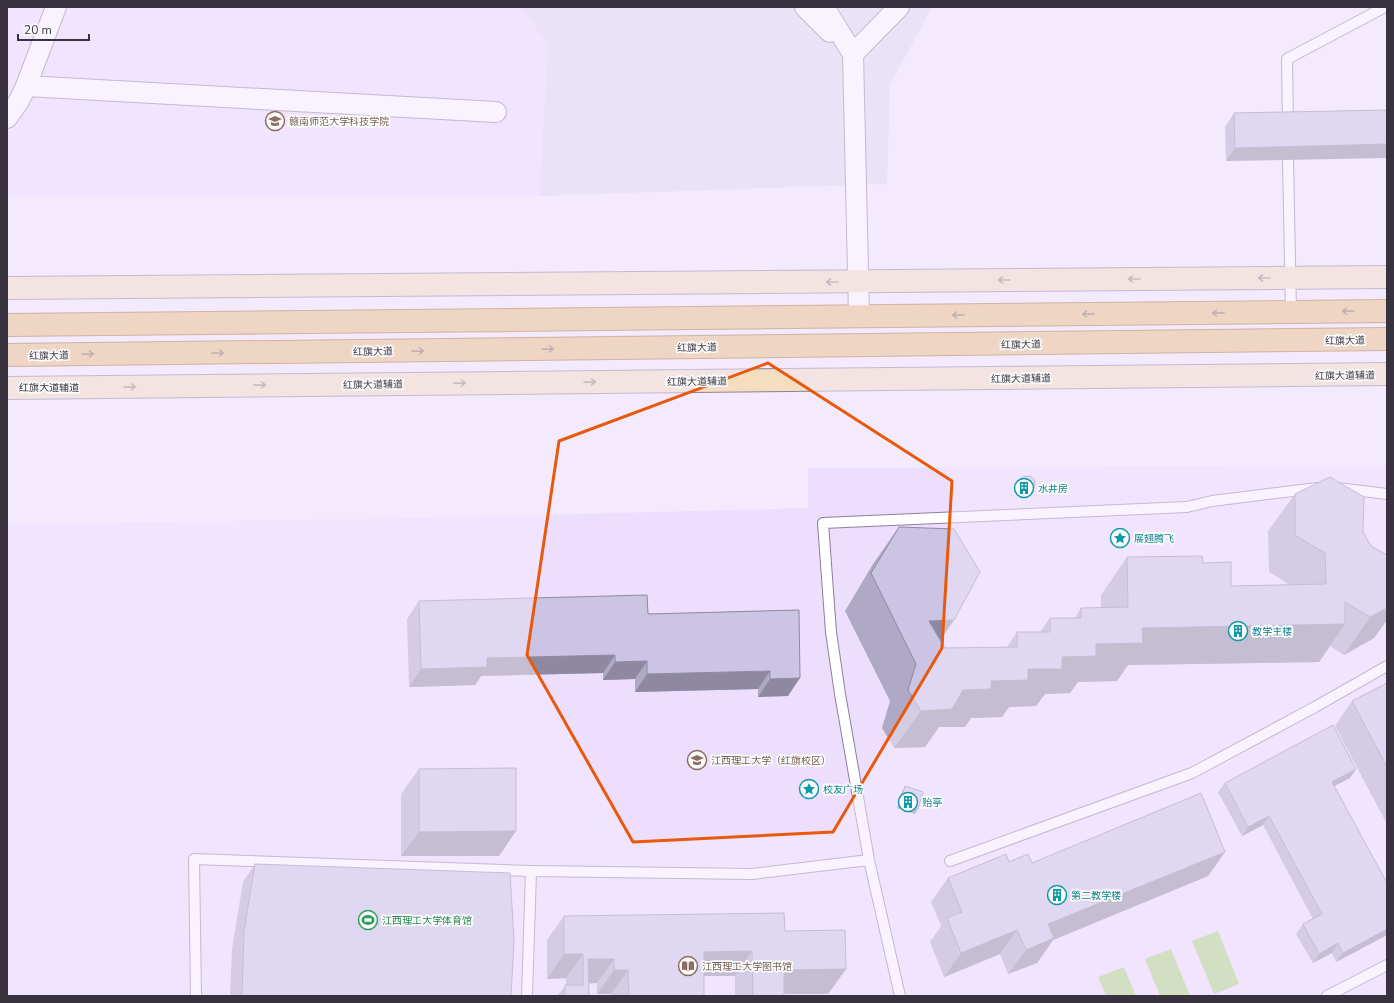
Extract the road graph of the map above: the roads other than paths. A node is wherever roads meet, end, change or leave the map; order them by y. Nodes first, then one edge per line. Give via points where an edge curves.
1 (56, 7) edge
2 (805, 7) edge
3 (824, 7) edge
4 (899, 7) edge
5 (1385, 7) edge
6 (853, 54) junction
7 (26, 86) junction
8 (496, 112) dead end
9 (7, 118) edge
10 (1288, 126) edge
11 (1288, 160) edge
12 (1387, 277) edge
13 (1290, 278) junction
14 (858, 281) junction
15 (7, 288) edge
16 (1387, 311) edge
17 (1291, 312) junction
18 (859, 316) junction
19 (7, 326) edge
20 (1387, 339) edge
21 (7, 355) edge
22 (1387, 374) edge
23 (7, 388) edge
24 (1387, 494) edge
25 (1387, 666) edge
26 (869, 860) junction
27 (950, 861) dead end
28 (531, 871) junction
29 (1387, 965) edge
30 (196, 996) edge
31 (527, 996) edge
32 (900, 996) edge
33 (1327, 996) edge

1 - 7 street
2 - 6 street
3 - 6 street
4 - 6 street
5 - 10 lane via 1287,59
6 - 14 street
7 - 8 street
7 - 9 street via 20,101
11 - 13 lane
12 - 13 main road
13 -> 14 main road
13 - 17 lane
14 -> 15 main road
14 - 18 street
16 -> 17 main road
17 -> 18 main road
18 - 19 main road
21 -> 20 main road, 红旗大道
23 -> 22 main road, 红旗大道辅道
24 - 26 lane via 1329,487 1212,501 1187,507 823,523 831,632
25 - 27 lane via 1192,773
26 - 28 lane via 752,874
26 - 32 lane
28 - 30 lane via 194,859
28 - 31 lane
29 - 33 lane

